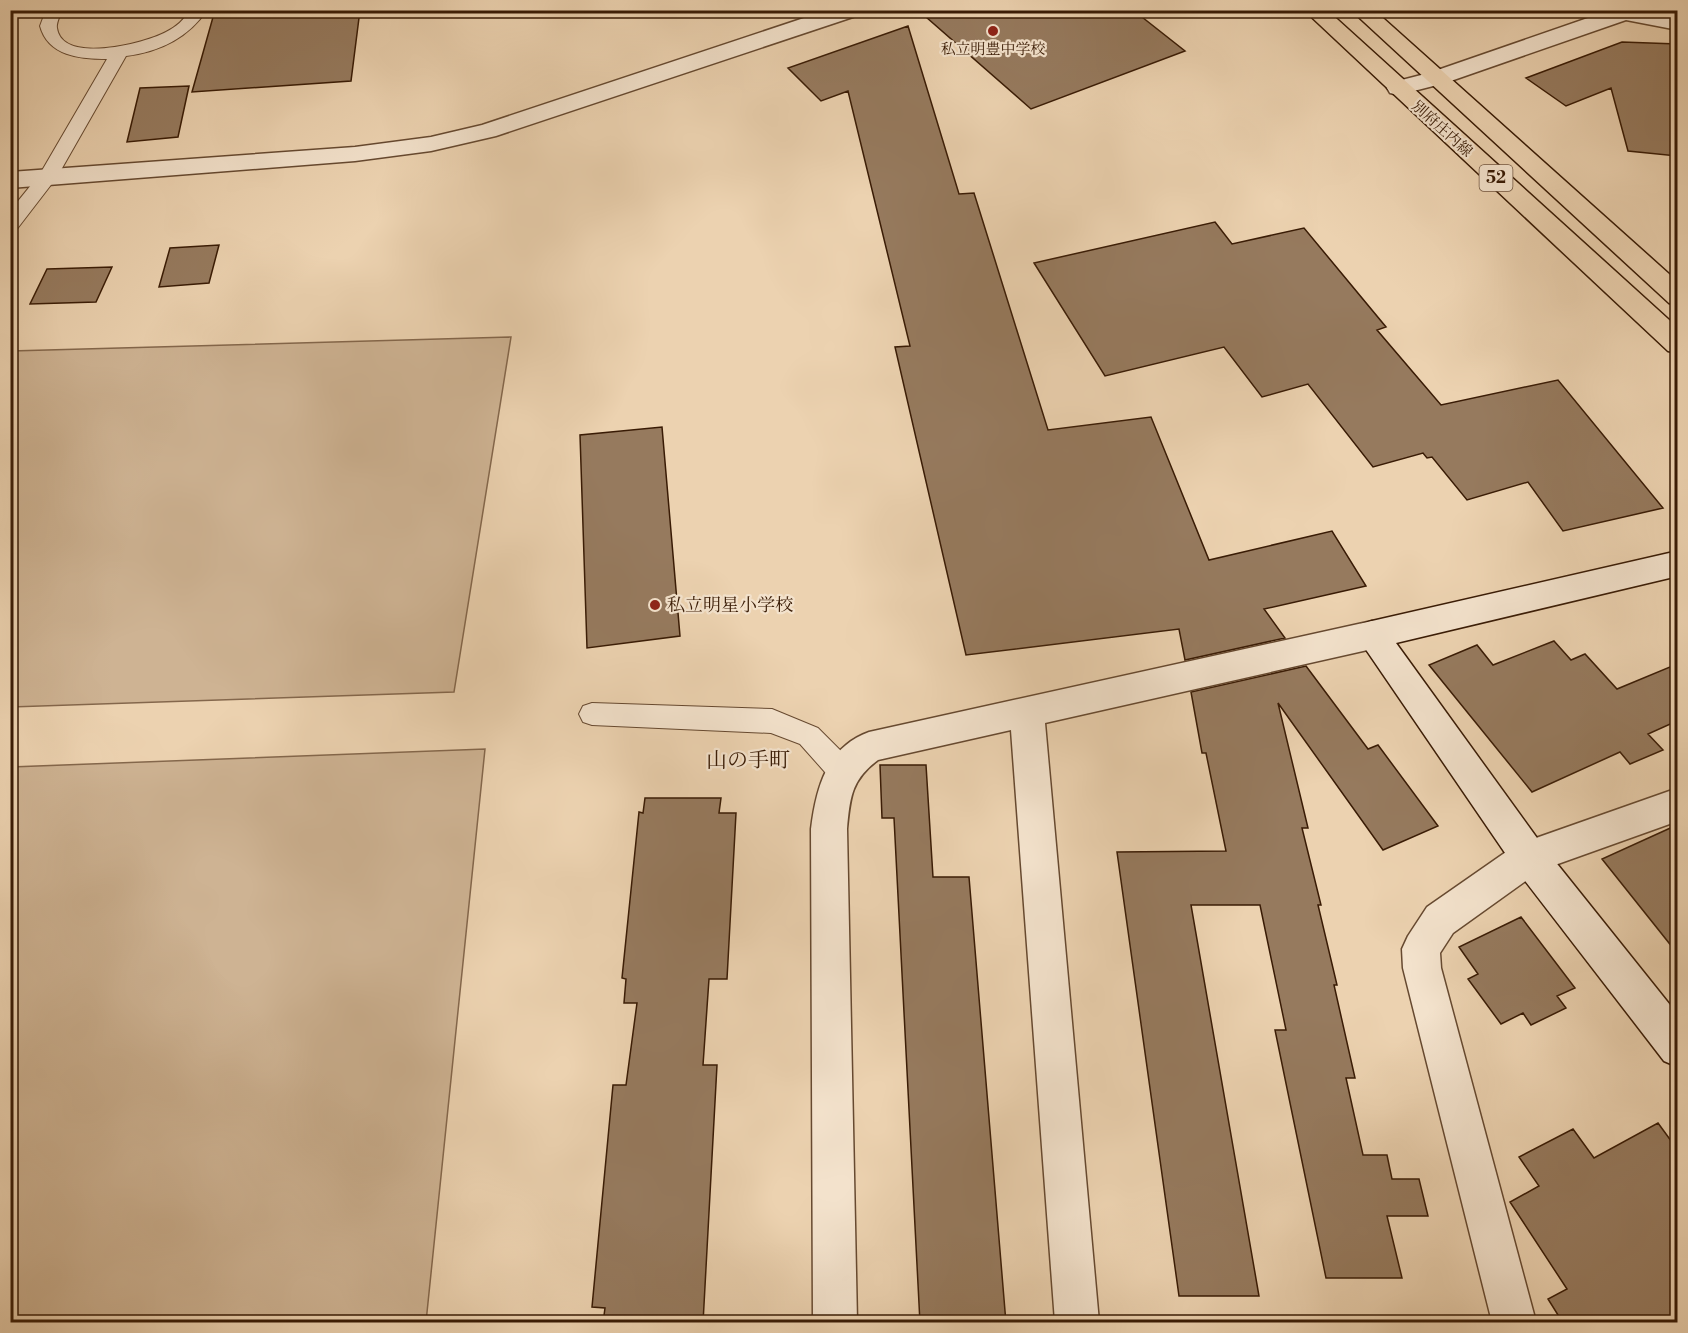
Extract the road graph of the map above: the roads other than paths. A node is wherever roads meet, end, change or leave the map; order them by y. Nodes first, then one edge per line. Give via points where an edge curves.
1 (54, 10) edge
2 (199, 10) edge
3 (851, 10) edge
4 (1314, 10) edge
5 (1360, 10) edge
6 (1629, 12) edge
7 (1677, 24) edge
8 (120, 52) junction
9 (1437, 78) junction
10 (1398, 88) junction
11 (48, 177) junction
12 (10, 180) edge
13 (10, 225) edge
14 (1677, 297) edge
15 (1677, 344) edge
16 (1677, 563) edge
17 (1372, 635) junction
18 (1027, 712) junction
19 (592, 714) dead end
20 (842, 771) junction
21 (1677, 804) edge
22 (1529, 857) junction
23 (1677, 1047) edge
24 (835, 1323) edge
25 (1077, 1323) edge
26 (1514, 1323) edge

1 - 8 lane via 48,26 52,38 66,48 86,53
2 - 8 lane via 185,28 165,40
3 - 11 street via 488,131 431,144 355,154
4 - 10 main road, 別府庄内線 / 52
5 - 9 main road, 別府庄内線 / 52
6 - 7 street
6 - 9 street
8 - 11 lane
9 - 10 street
9 - 14 main road, 別府庄内線 / 52
10 - 15 main road, 別府庄内線 / 52
11 - 12 street
11 - 13 lane
16 - 17 street
17 - 18 street
17 - 22 street
18 - 20 street via 869,747
18 - 25 street
19 - 20 lane via 772,721 809,736
20 - 24 street via 833,792 829,829
21 - 22 street
22 - 23 street
22 - 26 street via 1440,920 1421,949 1422,968

